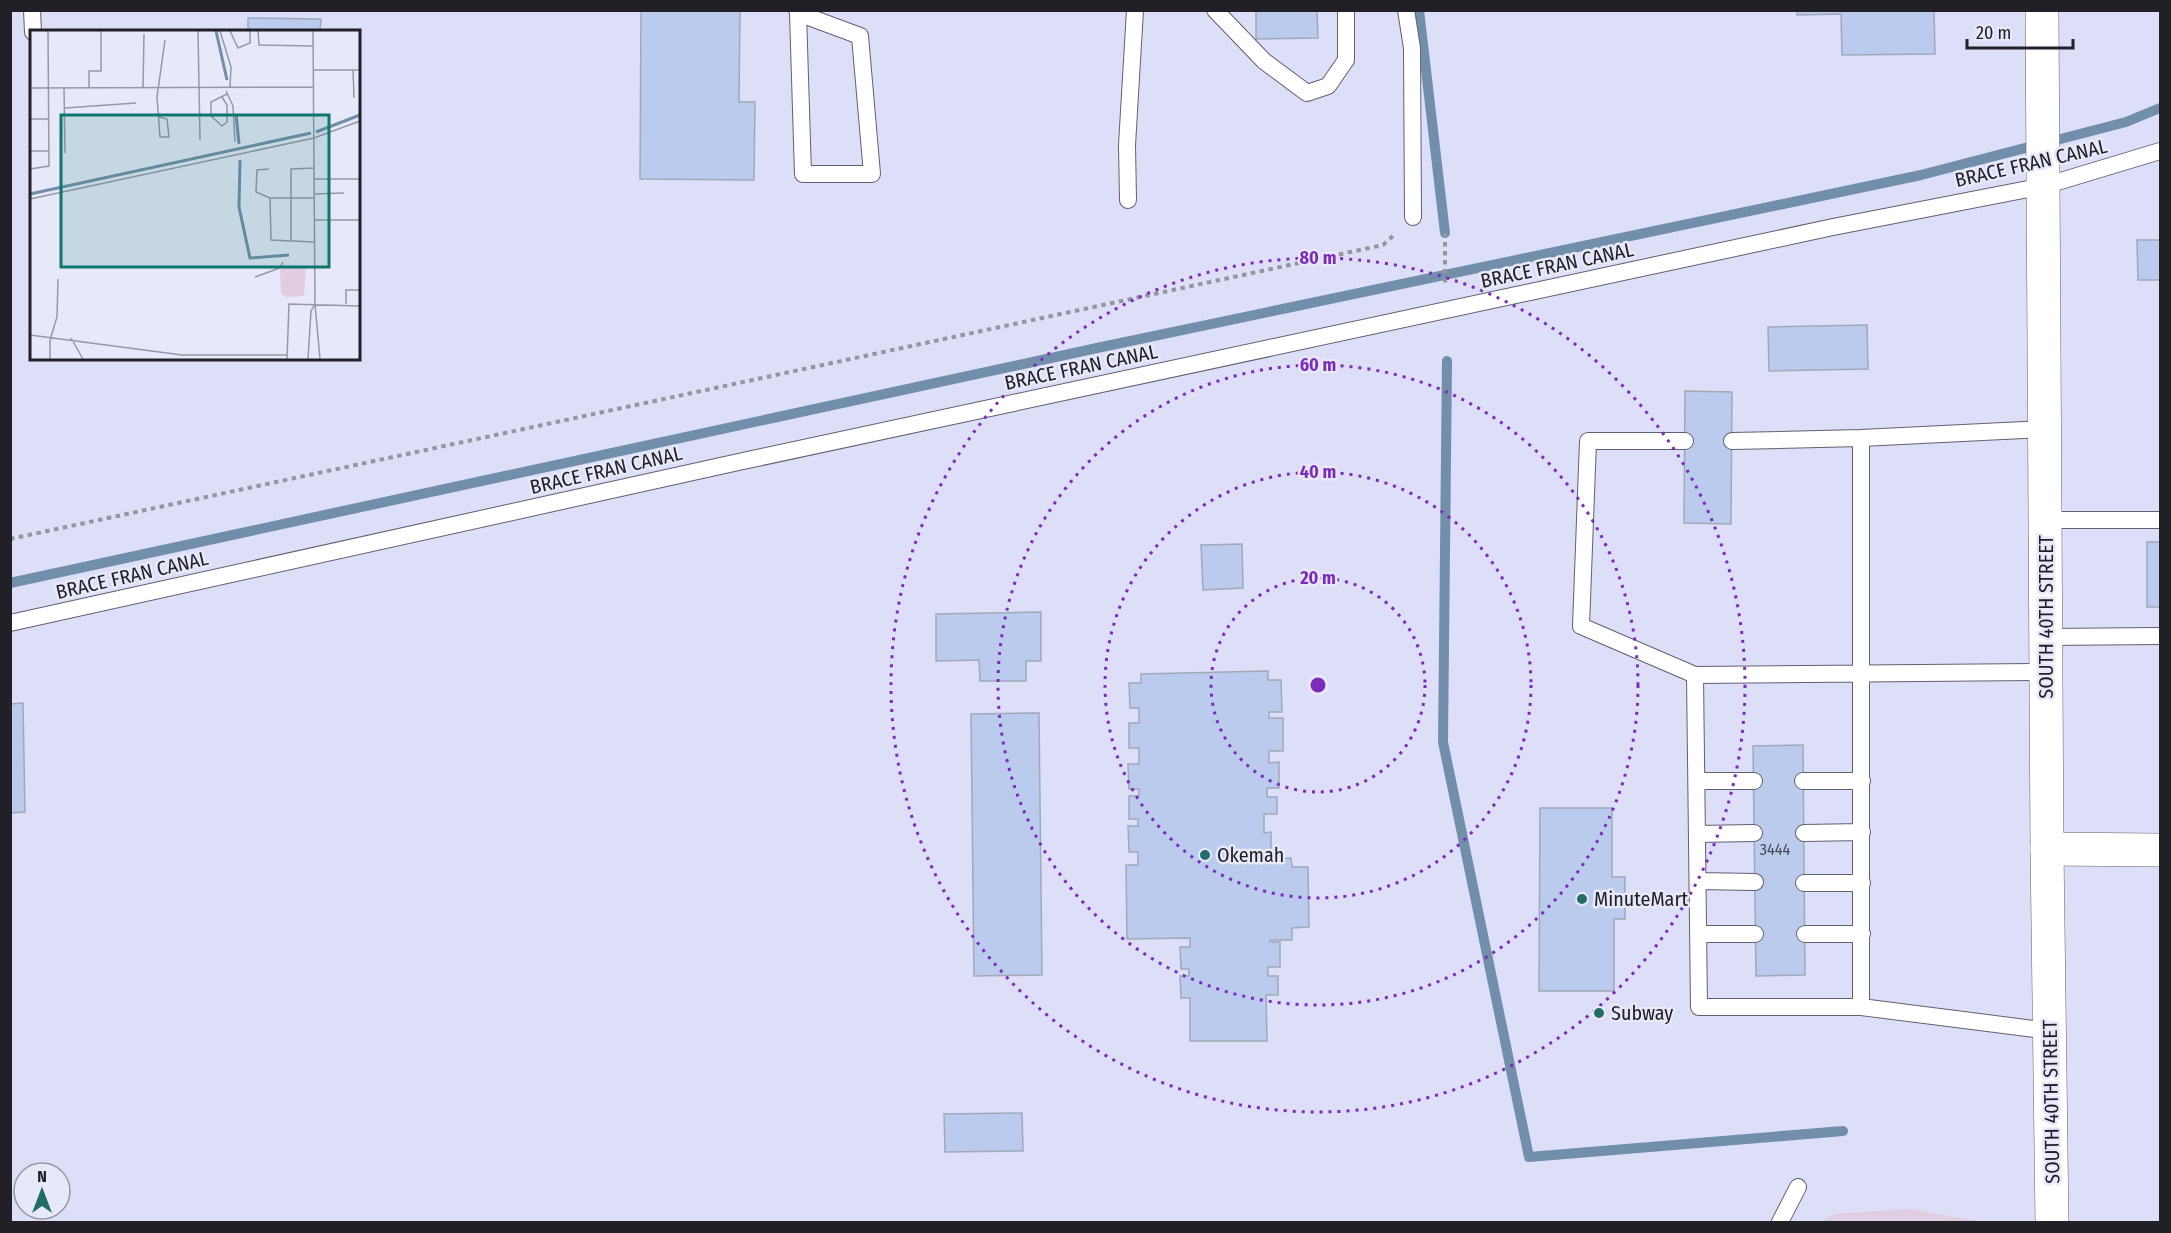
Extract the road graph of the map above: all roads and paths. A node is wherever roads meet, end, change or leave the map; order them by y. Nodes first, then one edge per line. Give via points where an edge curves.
1 (32, 10) edge
2 (1135, 10) edge
3 (1215, 10) edge
4 (1346, 10) edge
5 (1406, 10) edge
6 (2042, 10) edge
7 (797, 12) edge
8 (33, 30) edge
9 (2160, 151) edge
10 (2044, 183) junction
11 (1128, 200) dead end
12 (1413, 217) joint
13 (1444, 233) dead end
14 (1445, 288) dead end
15 (2045, 429) junction
16 (1861, 438) junction
17 (1685, 441) dead end
18 (1732, 441) dead end
19 (2046, 520) junction
20 (2160, 520) edge
21 (10, 539) edge
22 (10, 623) edge
23 (2160, 636) edge
24 (2046, 637) junction
25 (2046, 672) junction
26 (1862, 674) junction
27 (1695, 675) junction
28 (1697, 781) junction
29 (1754, 781) dead end
30 (1803, 781) dead end
31 (1862, 781) junction
32 (1862, 832) junction
33 (1754, 833) dead end
34 (1804, 833) dead end
35 (1697, 834) junction
36 (2047, 849) junction
37 (2160, 850) edge
38 (1698, 881) junction
39 (1755, 882) dead end
40 (1804, 883) dead end
41 (1862, 883) junction
42 (1698, 934) junction
43 (1755, 934) dead end
44 (1805, 934) dead end
45 (1862, 934) junction
46 (1861, 1007) junction
47 (2050, 1030) junction
48 (1798, 1187) dead end
49 (1780, 1222) edge
50 (2052, 1222) edge

1 - 8 lane
2 - 11 lane via 1127,145
3 - 4 lane via 1264,61 1307,93 1328,86 1346,60
5 - 12 lane via 1412,48
6 - 10 main road, SOUTH 40TH STREET
7 - 7 lane via 804,174 872,174 860,36
9 - 10 lane, BRACE FRAN CANAL
10 - 15 main road, SOUTH 40TH STREET
10 - 22 lane, BRACE FRAN CANAL via 754,458
12 - 21 path via 1383,245
13 - 14 path
15 - 16 lane
15 - 19 main road, SOUTH 40TH STREET
16 - 18 lane
16 - 26 lane
17 - 27 lane via 1588,441 1581,626
19 - 20 lane
19 - 24 main road, SOUTH 40TH STREET
23 - 24 lane
24 - 25 main road, SOUTH 40TH STREET
25 - 26 lane
25 - 36 main road, SOUTH 40TH STREET
26 - 27 lane
26 - 31 lane
27 - 28 lane
28 - 29 lane
28 - 35 lane
30 - 31 lane
31 - 32 lane
32 - 34 lane
32 - 41 lane
33 - 35 lane
35 - 38 lane
36 - 37 main road
36 - 47 main road, SOUTH 40TH STREET
38 - 39 lane
38 - 42 lane
40 - 41 lane
41 - 45 lane
42 - 43 lane
42 - 46 lane via 1699,1007
44 - 45 lane
45 - 46 lane
46 - 47 lane
47 - 50 main road, SOUTH 40TH STREET
48 - 49 lane

